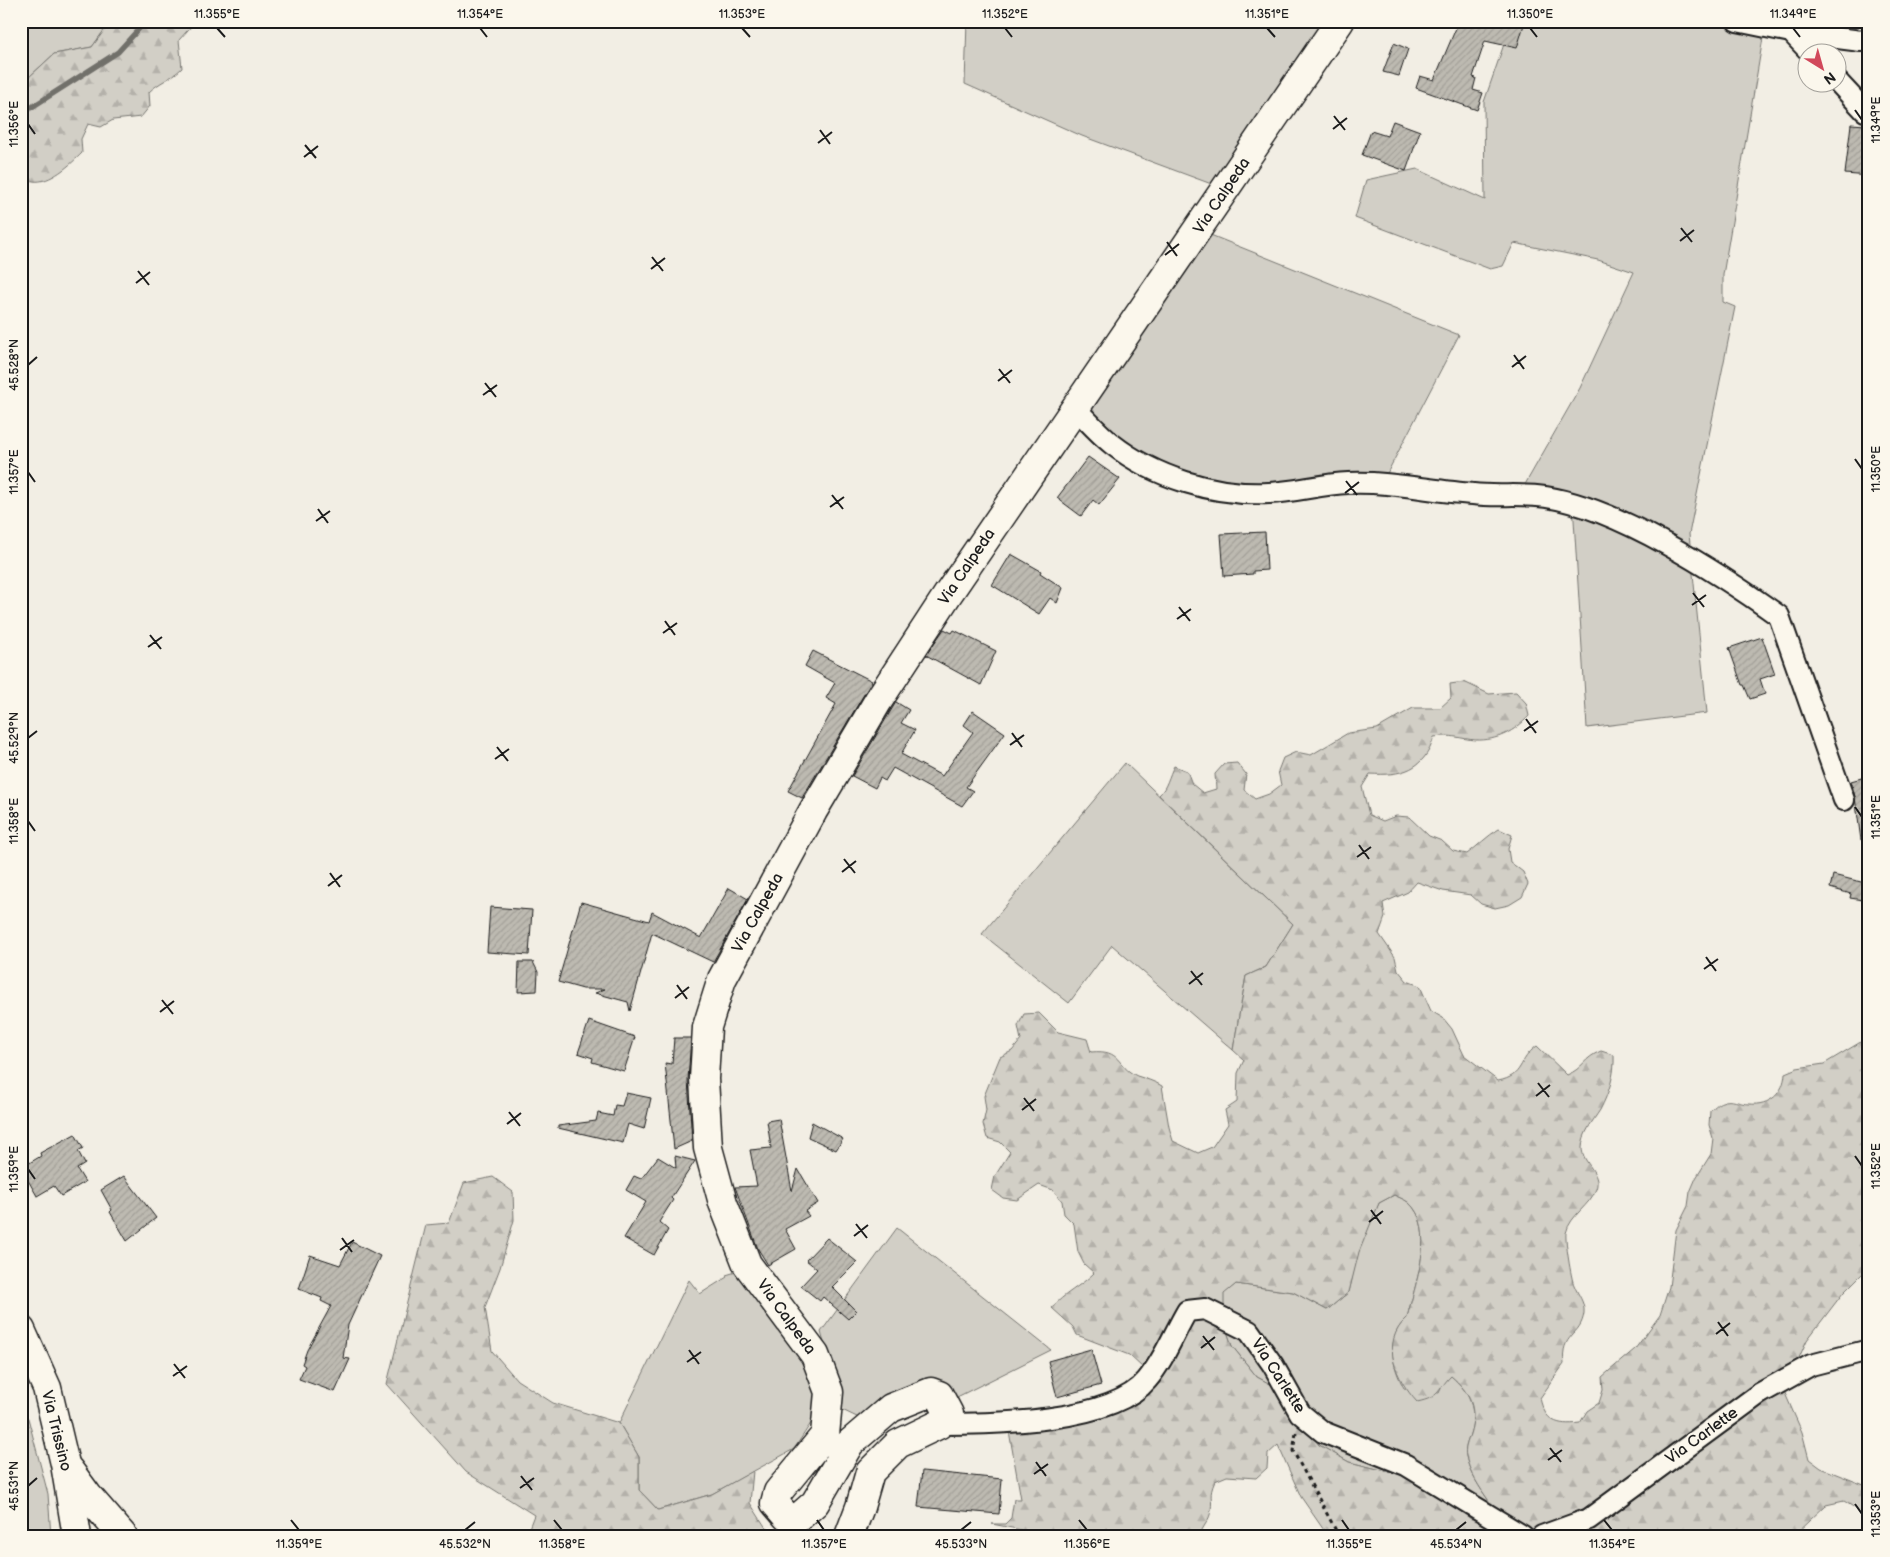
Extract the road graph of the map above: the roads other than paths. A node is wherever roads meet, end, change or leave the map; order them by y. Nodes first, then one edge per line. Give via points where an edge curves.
1 (1340, 21) edge
2 (1737, 21) edge
3 (1791, 32) junction
4 (1869, 39) edge
5 (1800, 42) edge
6 (1847, 92) edge
7 (1865, 111) dead end
8 (1076, 409) junction
9 (1844, 800) dead end
10 (21, 1330) edge
11 (1869, 1350) edge
12 (940, 1424) junction
13 (65, 1464) junction
14 (77, 1536) edge
15 (123, 1536) edge
16 (849, 1536) edge
17 (1523, 1536) edge
18 (1542, 1536) edge

1 - 8 street, Via Calpeda
2 - 3 street
3 - 4 street
3 - 5 street
6 - 7 street
8 - 9 street via 1111,444 1158,474 1208,489 1268,494 1347,483 1407,485 1474,495 1545,496 1590,508 1659,541 1779,616
8 - 12 street, Via Calpeda via 878,701 813,811 722,979 707,1027 704,1079 708,1148 722,1203 747,1264 815,1355 829,1392 825,1435 778,1492 775,1503 787,1517 798,1518 814,1503 850,1443 891,1408 932,1392 939,1395 949,1414
10 - 13 street, Via Trissino via 47,1388
11 - 18 street, Via Carlette via 1811,1365 1759,1394 1590,1519
12 - 16 street via 898,1444 870,1472
12 - 17 street, Via Carlette via 1076,1415 1125,1398 1147,1381 1187,1310 1205,1309 1249,1331 1300,1413 1324,1432 1406,1464
13 - 14 street, Via Trissino
13 - 15 street

